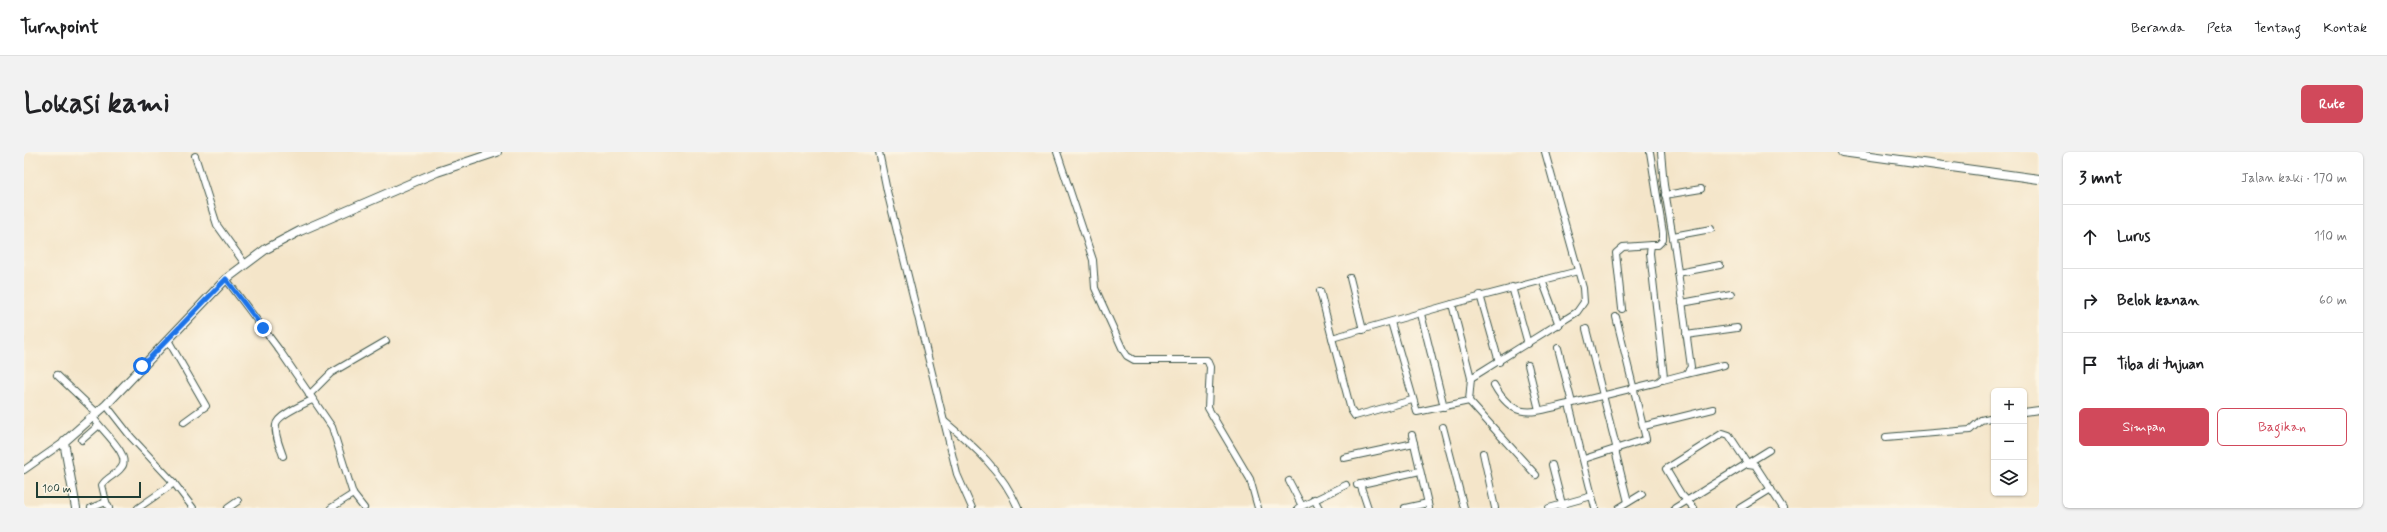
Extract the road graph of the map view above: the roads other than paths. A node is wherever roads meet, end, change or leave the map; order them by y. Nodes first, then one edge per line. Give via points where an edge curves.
1 (497, 152) edge
2 (879, 152) edge
3 (1057, 152) edge
4 (1545, 152) edge
5 (1650, 152) edge
6 (1661, 152) edge
7 (1842, 152) edge
8 (195, 156) dead end
9 (2039, 180) edge
10 (1701, 189) dead end
11 (1665, 195) junction
12 (1711, 229) dead end
13 (1673, 236) junction
14 (1651, 245) junction
15 (245, 264) junction
16 (1720, 265) dead end
17 (1578, 271) junction
18 (1678, 273) junction
19 (1350, 278) dead end
20 (226, 279) junction
21 (1542, 280) junction
22 (1512, 287) junction
23 (1320, 291) dead end
24 (1731, 294) dead end
25 (1480, 295) junction
26 (1682, 303) junction
27 (1452, 304) junction
28 (1622, 309) dead end
29 (1421, 314) junction
30 (1616, 317) dead end
31 (1391, 322) junction
32 (1558, 325) junction
33 (1737, 328) dead end
34 (1586, 329) dead end
35 (1363, 330) junction
36 (1686, 335) junction
37 (1332, 338) junction
38 (168, 340) junction
39 (386, 341) dead end
40 (1528, 344) junction
41 (1558, 348) dead end
42 (1499, 362) junction
43 (1528, 365) dead end
44 (1724, 365) dead end
45 (1686, 374) junction
46 (56, 375) dead end
47 (1471, 378) junction
48 (1663, 380) junction
49 (1494, 385) dead end
50 (1634, 388) junction
51 (1603, 395) junction
52 (310, 397) junction
53 (1412, 400) junction
54 (1468, 401) junction
55 (1570, 403) junction
56 (106, 405) junction
57 (1444, 407) junction
58 (1713, 409) dead end
59 (1539, 410) junction
60 (2039, 410) edge
61 (2027, 412) edge
62 (95, 415) junction
63 (1991, 418) edge
64 (944, 421) junction
65 (184, 422) dead end
66 (98, 426) junction
67 (1644, 426) junction
68 (1443, 427) dead end
69 (1412, 435) dead end
70 (1886, 437) dead end
71 (82, 440) dead end
72 (64, 442) junction
73 (1414, 443) junction
74 (1616, 450) junction
75 (1769, 450) dead end
76 (1483, 453) dead end
77 (283, 456) dead end
78 (1344, 458) dead end
79 (1584, 459) junction
80 (1552, 464) dead end
81 (1748, 464) junction
82 (24, 470) edge
83 (1420, 471) junction
84 (1536, 475) dead end
85 (1289, 481) dead end
86 (174, 483) junction
87 (1346, 485) dead end
88 (1771, 489) junction
89 (353, 494) junction
90 (1642, 494) dead end
91 (1592, 496) junction
92 (1314, 499) junction
93 (1687, 499) junction
94 (238, 501) dead end
95 (106, 502) junction
96 (1628, 502) junction
97 (1428, 505) edge
98 (1562, 506) edge
99 (1300, 507) edge
100 (76, 508) edge
101 (91, 508) edge
102 (109, 508) edge
103 (138, 508) edge
104 (193, 508) edge
105 (228, 508) edge
106 (331, 508) edge
107 (364, 508) edge
108 (972, 508) edge
109 (1018, 508) edge
110 (1258, 508) edge
111 (1319, 508) edge
112 (1368, 508) edge
113 (1405, 508) edge
114 (1464, 508) edge
115 (1495, 508) edge
116 (1549, 508) edge
117 (1595, 508) edge
118 (1619, 508) edge
119 (1675, 508) edge
120 (1694, 508) edge
121 (1740, 508) edge
122 (1783, 508) edge

1 - 15 street via 437,172 314,226 266,249
2 - 64 street
3 - 110 street via 1093,260 1095,288 1123,350 1134,360 1207,360 1210,367 1208,408 1250,479
4 - 17 street
5 - 14 street via 1663,233 1663,240 1658,245
6 - 11 street
7 - 9 street
8 - 15 street via 217,225
10 - 11 street
11 - 13 street
12 - 13 street
13 - 18 street
14 - 28 street via 1623,247 1616,253
14 - 48 street
15 - 20 street
16 - 18 street
17 - 21 street
17 - 32 street via 1584,302 1577,312
18 - 26 street
19 - 35 street
20 - 38 street
20 - 52 street via 280,351
21 - 22 street
21 - 32 street
22 - 25 street
22 - 40 street
23 - 37 street
24 - 26 street
25 - 27 street
25 - 42 street
26 - 36 street
27 - 29 street
27 - 47 street
29 - 31 street
29 - 57 street
30 - 50 street
31 - 35 street
31 - 53 street
32 - 40 street
33 - 36 street
34 - 51 street
35 - 37 street
36 - 45 street via 1691,367
37 - 53 street via 1351,410 1355,416
38 - 56 street
38 - 65 street via 206,406
39 - 52 street via 330,373
40 - 42 street
41 - 55 street
42 - 47 street
43 - 59 street
44 - 45 street
45 - 48 street
46 - 62 street
47 - 54 street
48 - 50 street
49 - 59 street via 1514,409 1525,413
50 - 51 street
50 - 67 street
51 - 55 street
51 - 74 street
52 - 77 street via 276,422
52 - 89 street via 336,435
53 - 57 street via 1415,410 1420,413
54 - 57 street
54 - 84 street
55 - 59 street
55 - 79 street
56 - 62 street
56 - 86 street via 131,437
58 - 67 street
60 - 61 street
62 - 66 street
62 - 72 street
63 - 70 street via 1981,420 1970,430
64 - 108 street via 957,474
64 - 109 street via 976,448 989,463 1004,482
66 - 71 street
66 - 95 street via 124,457 122,468 102,485
67 - 74 street via 1646,439
68 - 114 street
69 - 73 street
72 - 82 street
72 - 100 street
73 - 78 street
73 - 83 street
74 - 79 street
74 - 96 street
75 - 81 street
76 - 115 street
79 - 91 street
80 - 98 street
81 - 88 street via 1755,465
81 - 93 street
81 - 93 street via 1729,435 1723,433 1666,469 1681,494
83 - 97 street
83 - 112 street via 1359,485
85 - 99 street
86 - 103 street
86 - 104 street
87 - 92 street
88 - 121 street
88 - 122 street
89 - 106 street
89 - 107 street
90 - 96 street
91 - 98 street
91 - 117 street
92 - 99 street
92 - 111 street
93 - 119 street
93 - 120 street
94 - 105 street
95 - 101 street
95 - 102 street
96 - 118 street
97 - 113 street
98 - 116 street

